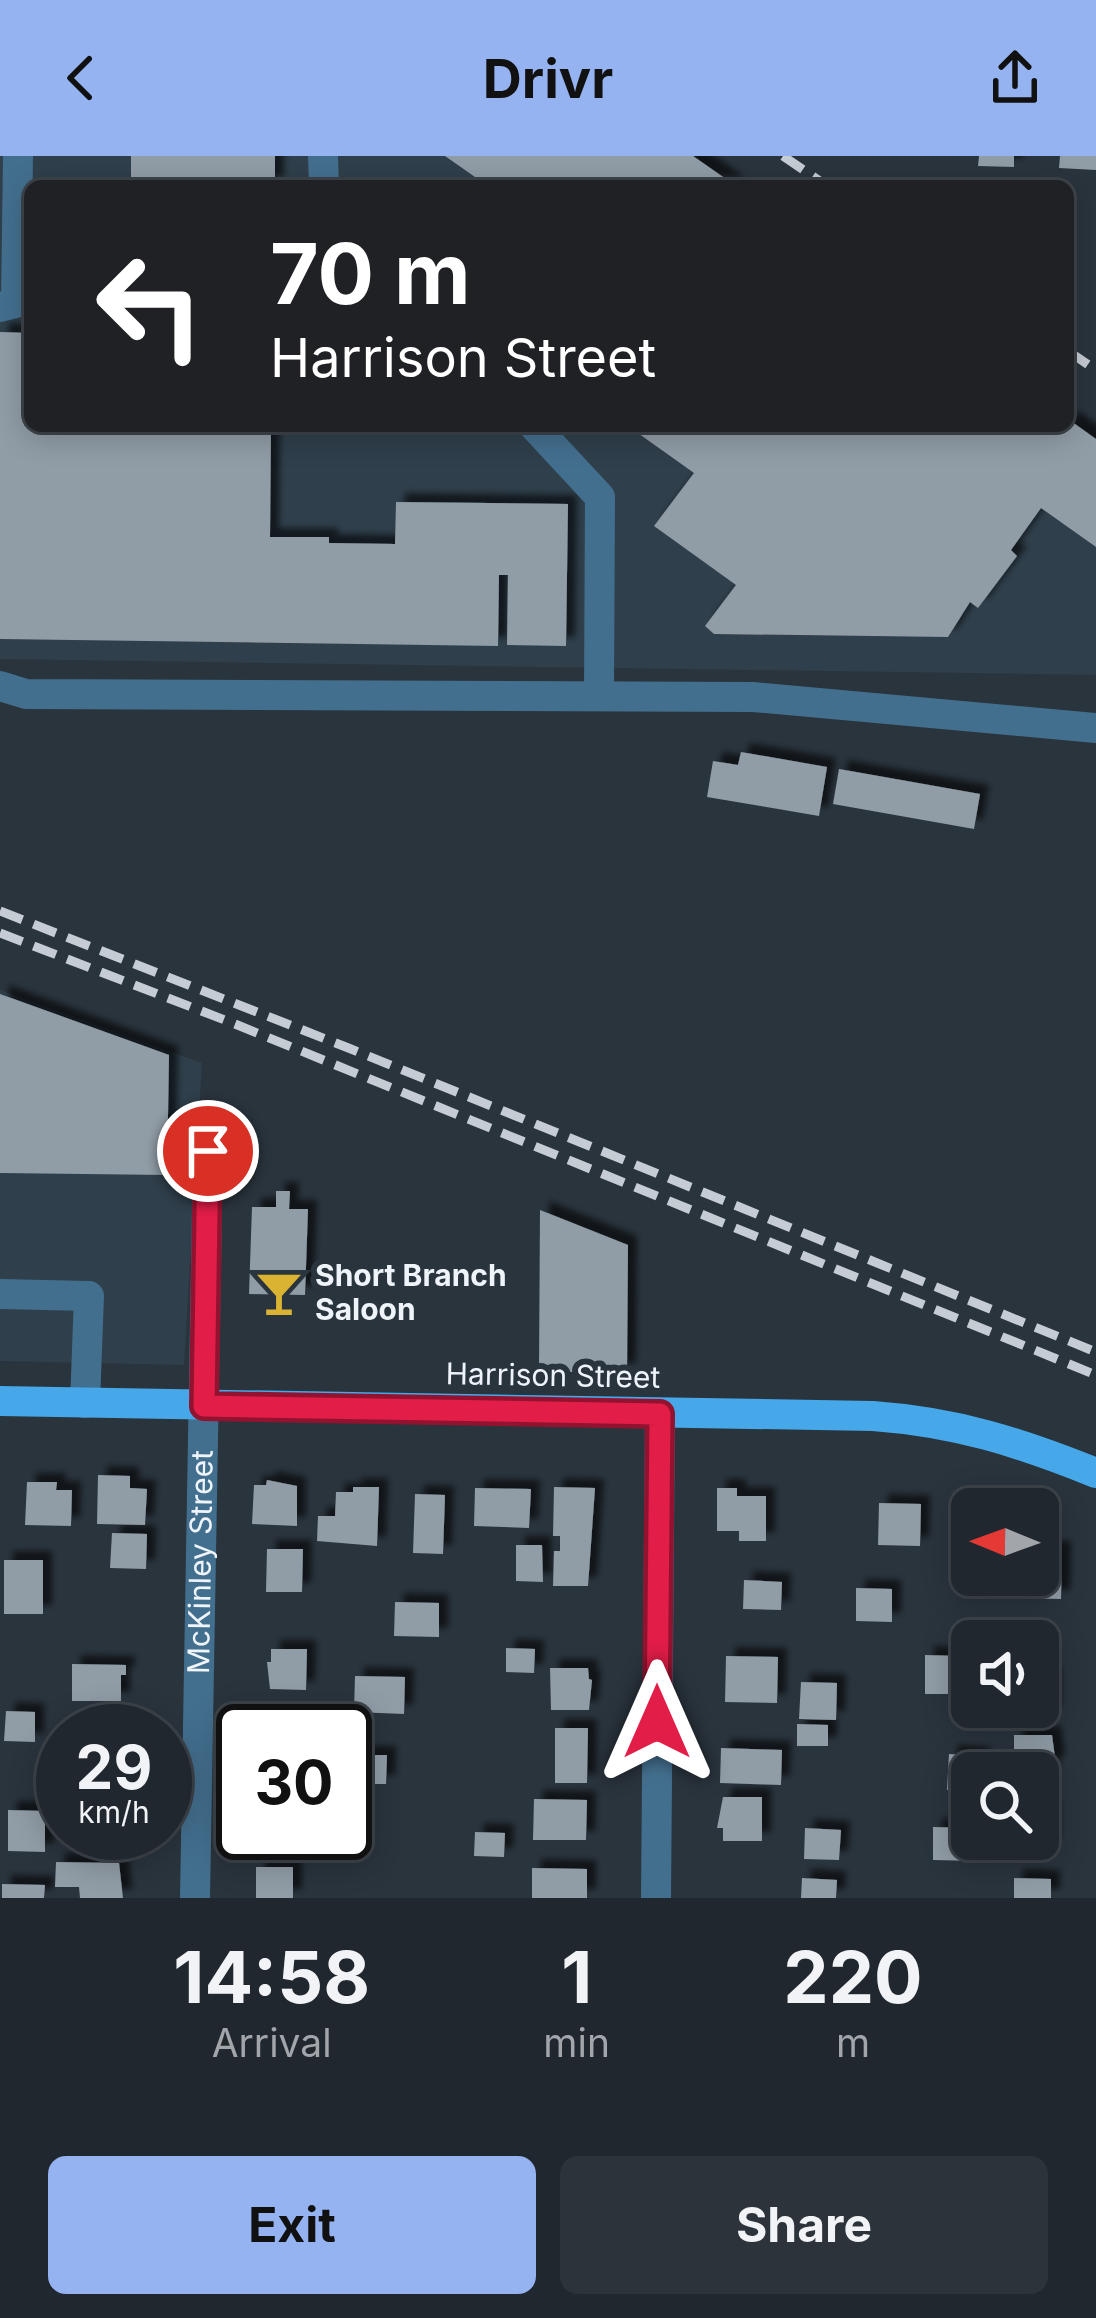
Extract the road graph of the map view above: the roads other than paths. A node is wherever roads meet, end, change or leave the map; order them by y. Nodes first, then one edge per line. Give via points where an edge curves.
1 (18, 156) edge
2 (0, 307) edge
3 (540, 432) edge
4 (0, 686) edge
5 (599, 696) junction
6 (1096, 728) edge
7 (208, 1151) dead end
8 (0, 1294) edge
9 (0, 1401) edge
10 (85, 1403) junction
11 (204, 1406) junction
12 (660, 1414) junction
13 (1096, 1473) edge
14 (195, 1898) edge
15 (656, 1898) edge

1 - 2 street via 16,303
3 - 5 street via 600,497
4 - 5 street via 26,694
5 - 6 street via 753,697
7 - 11 street, McKinley Street
8 - 10 street via 89,1296
9 - 10 main road, Harrison Street
10 - 11 main road, Harrison Street
11 - 12 main road, Harrison Street
11 - 14 street, McKinley Street
12 - 13 main road, Harrison Street via 922,1420 1018,1442
12 - 15 street

